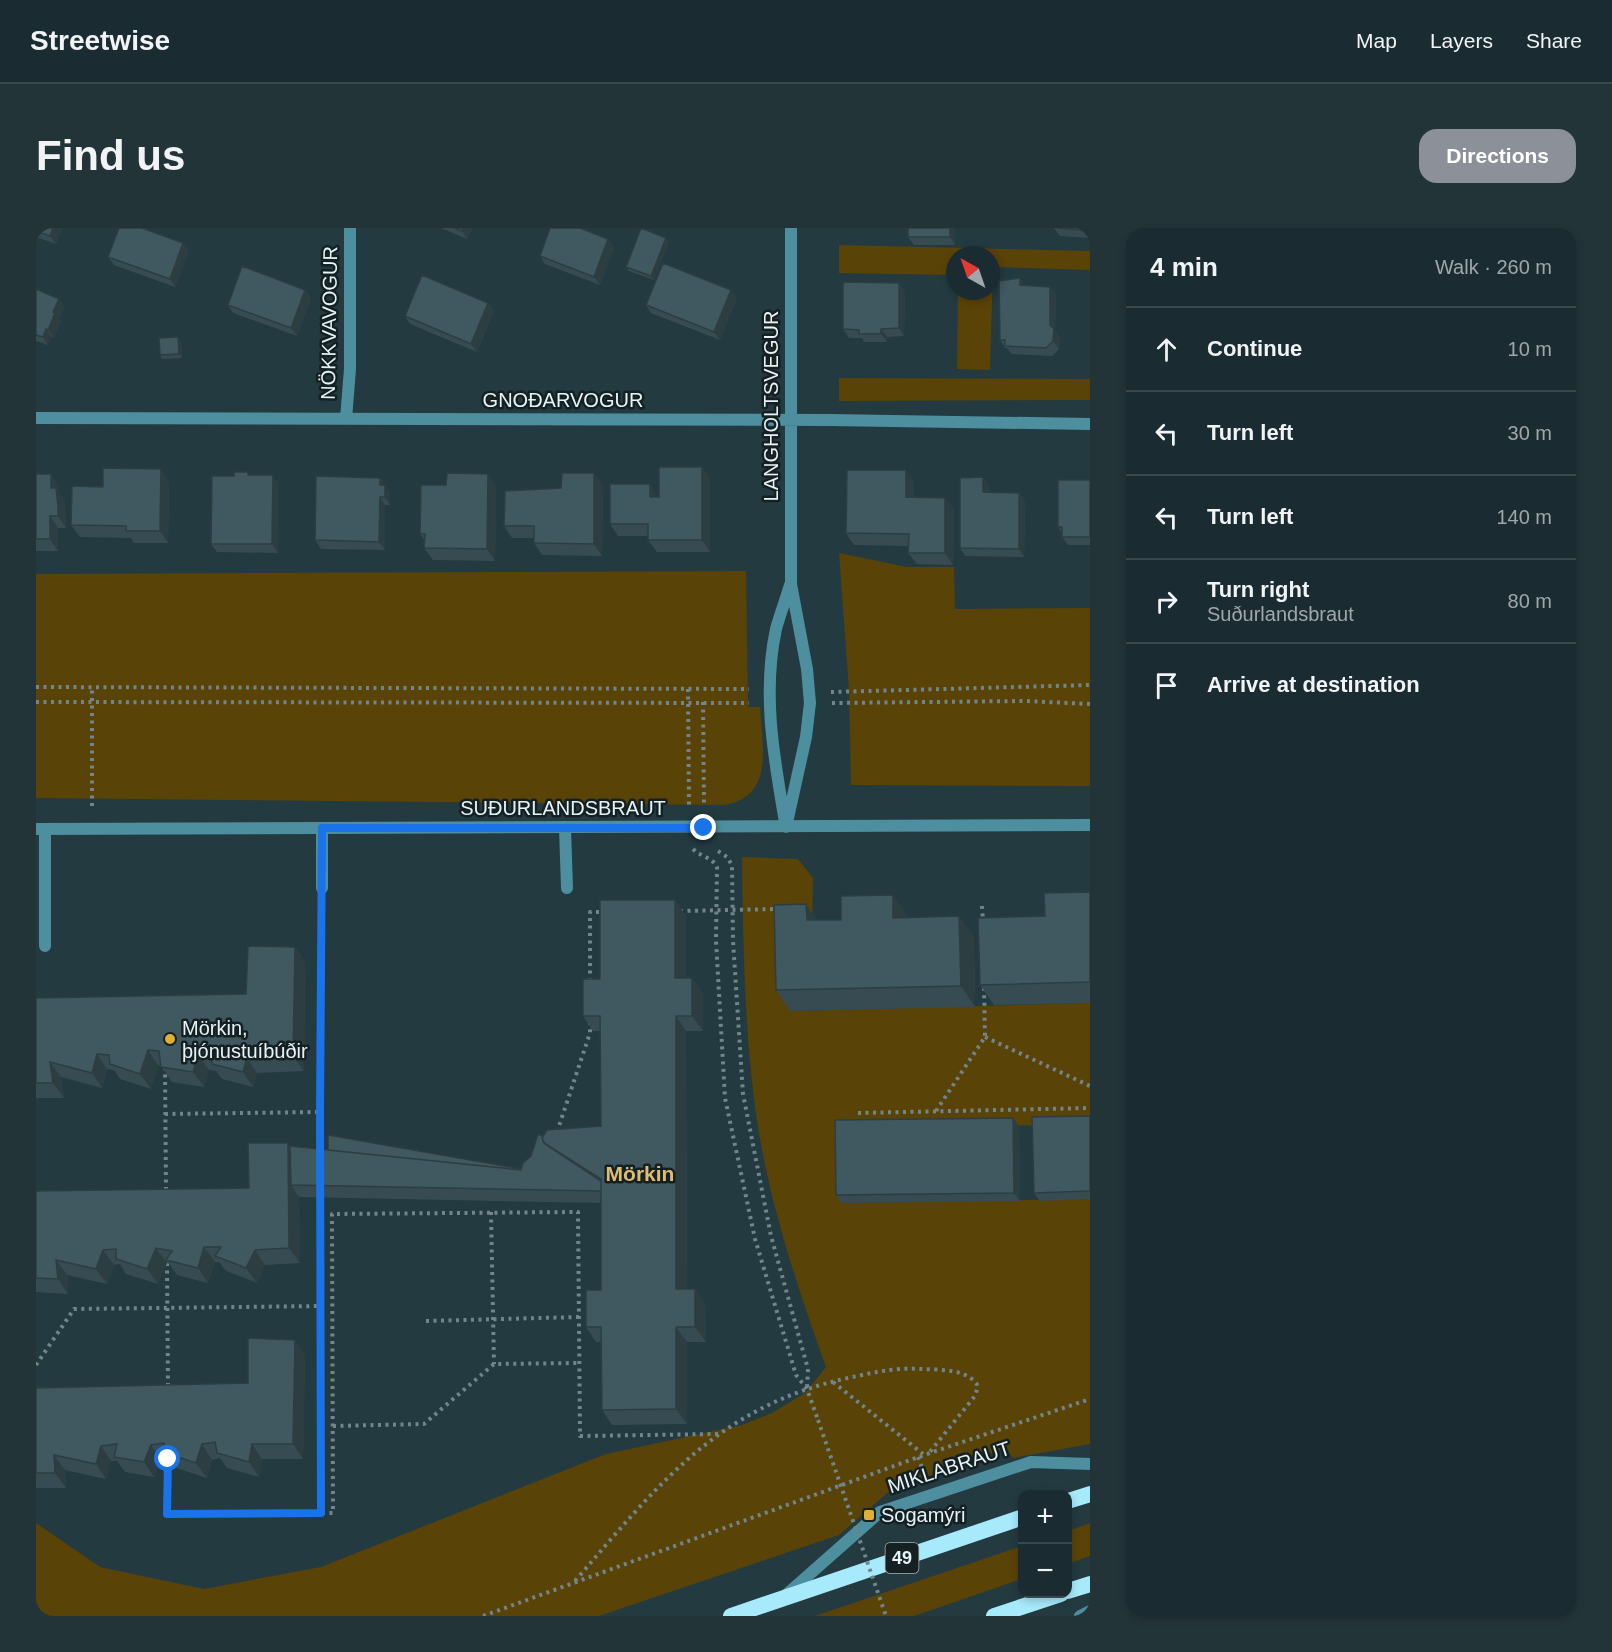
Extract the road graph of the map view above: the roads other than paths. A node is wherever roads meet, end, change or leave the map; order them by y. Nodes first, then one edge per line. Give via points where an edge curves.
1 (350, 228) edge
2 (791, 228) edge
3 (36, 418) edge
4 (346, 419) junction
5 (791, 420) junction
6 (1090, 424) edge
7 (791, 584) junction
8 (1090, 825) edge
9 (786, 827) junction
10 (322, 828) junction
11 (565, 828) junction
12 (40, 829) edge
13 (322, 888) road end
14 (567, 888) dead end
15 (45, 946) dead end
16 (1090, 1464) edge
17 (1090, 1494) edge
18 (1072, 1500) edge
19 (1018, 1519) edge
20 (1090, 1584) edge
21 (1072, 1590) edge
22 (1046, 1598) edge
23 (782, 1599) junction
24 (1090, 1611) edge
25 (731, 1616) edge
26 (994, 1616) edge
27 (1080, 1616) edge

1 - 4 street, NÖKKVAVOGUR
2 - 5 street, LANGHOLTSVEGUR
3 - 4 street, GNOÐARVOGUR
4 - 5 street, GNOÐARVOGUR
5 - 6 street, GNOÐARVOGUR
5 - 7 street, LANGHOLTSVEGUR
7 - 9 street, LANGHOLTSVEGUR via 810,703
7 - 9 street, LANGHOLTSVEGUR via 776,629 768,690
8 - 9 street, SUÐURLANDSBRAUT
9 - 11 street, SUÐURLANDSBRAUT
10 - 11 street, SUÐURLANDSBRAUT
10 - 12 street, SUÐURLANDSBRAUT
10 - 13 street
11 - 14 street
12 - 15 street
16 - 23 street, MIKLABRAUT via 1031,1462 880,1512
17 - 18 highway
19 - 23 highway, MIKLABRAUT / 49
20 - 21 highway
22 - 26 highway
23 - 25 highway, MIKLABRAUT / 49
24 - 27 street

